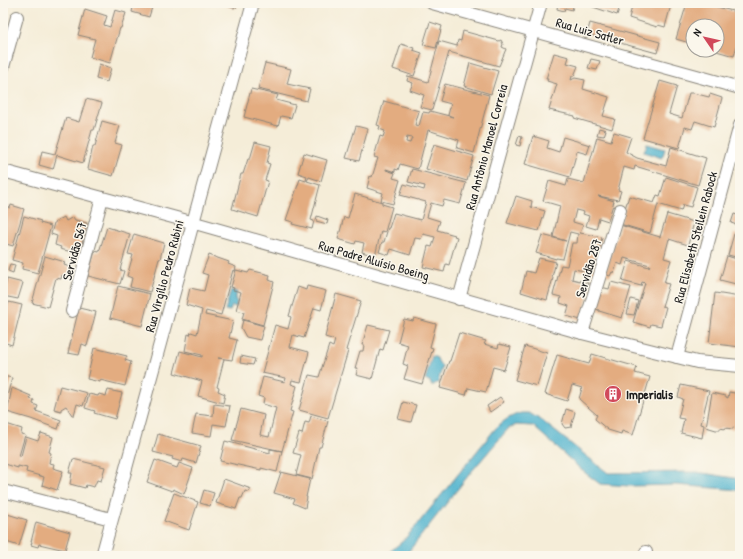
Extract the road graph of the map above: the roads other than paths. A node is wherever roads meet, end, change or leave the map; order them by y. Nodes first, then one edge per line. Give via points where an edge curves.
1 (253, 3) edge
2 (432, 3) edge
3 (541, 3) edge
4 (17, 17) dead end
5 (533, 30) junction
6 (3, 67) edge
7 (740, 88) edge
8 (740, 124) edge
9 (3, 171) edge
10 (102, 198) junction
11 (620, 210) dead end
12 (192, 223) junction
13 (459, 299) junction
14 (72, 311) dead end
15 (582, 334) junction
16 (676, 357) junction
17 (740, 366) edge
18 (3, 491) edge
19 (111, 519) junction
20 (103, 551) edge

1 - 12 street, Rua Virgílio Pedro Rubini
2 - 5 street, Rua Luiz Satler
3 - 5 street, Rua Antônio Manoel Correia
4 - 6 street
5 - 7 street, Rua Luiz Satler
5 - 13 street, Rua Antônio Manoel Correia
8 - 16 street, Rua Elisabeth Steilein Rabock
9 - 10 street, Rua Padre Aluísio Boeing
10 - 12 street, Rua Padre Aluísio Boeing
10 - 14 street, Servidão 567
11 - 15 street, Servidão 287
12 - 13 street, Rua Padre Aluísio Boeing
12 - 19 street, Rua Virgílio Pedro Rubini
13 - 15 street, Rua Padre Aluísio Boeing
15 - 16 street, Rua Padre Aluísio Boeing
16 - 17 street, Rua Padre Aluísio Boeing via 697,362
18 - 19 street
19 - 20 street, Rua Virgílio Pedro Rubini

